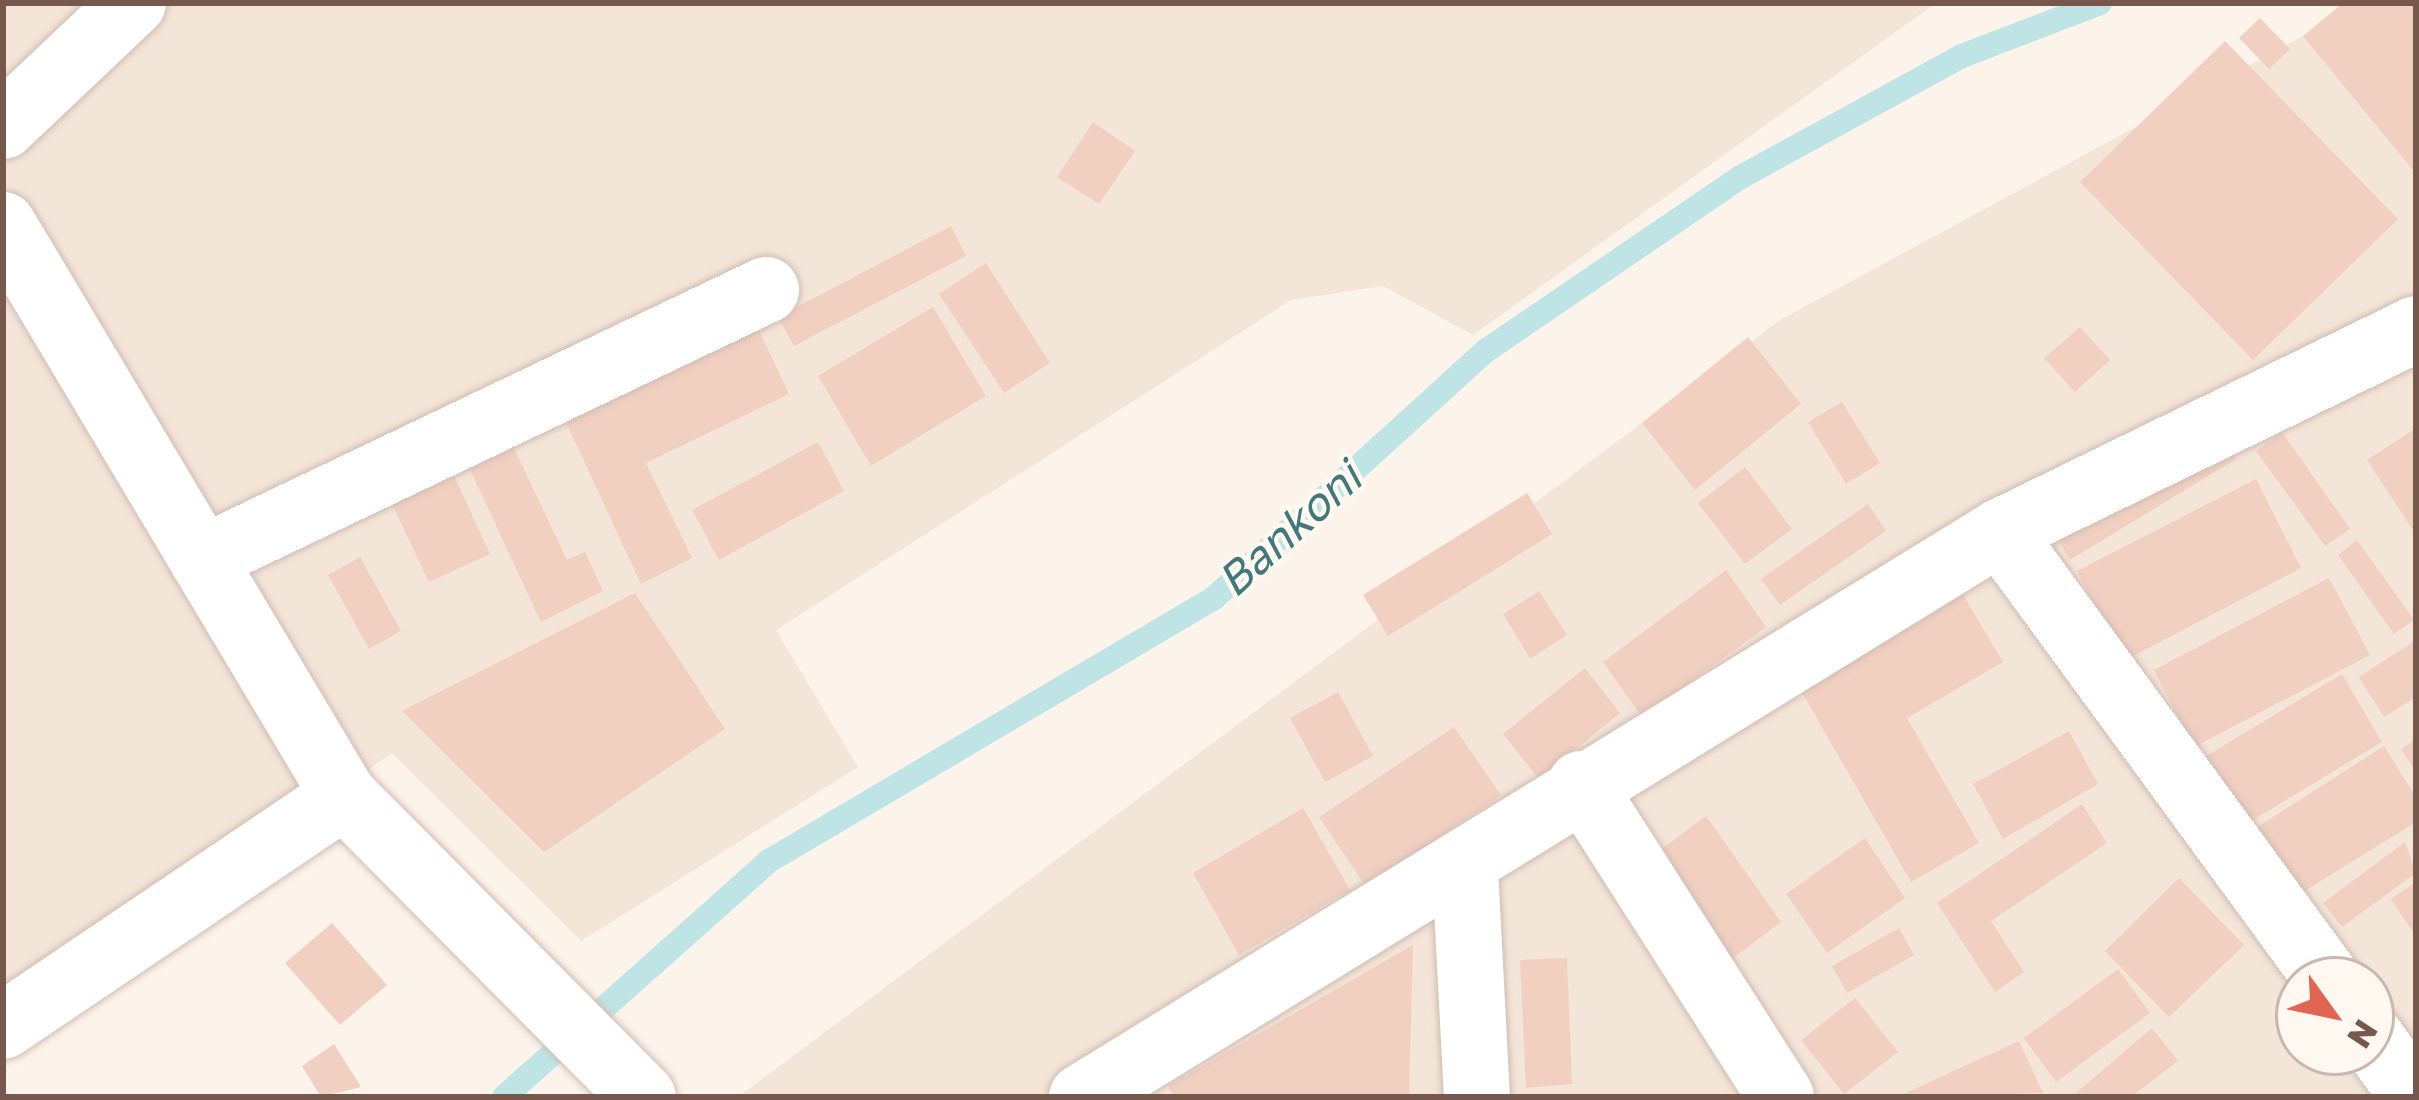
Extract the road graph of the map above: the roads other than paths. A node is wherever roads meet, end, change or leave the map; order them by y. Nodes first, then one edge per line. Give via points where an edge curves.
1 (133, 3) edge
2 (3, 126) edge
3 (3, 225) edge
4 (766, 290) dead end
5 (2416, 328) edge
6 (2000, 532) junction
7 (202, 559) junction
8 (1581, 784) junction
9 (344, 796) junction
10 (1466, 869) junction
11 (2310, 956) edge
12 (3, 1026) edge
13 (2395, 1071) edge
14 (643, 1097) edge
15 (1082, 1097) edge
16 (1478, 1097) edge
17 (1781, 1097) edge
18 (2414, 1097) edge

1 - 2 street
3 - 7 street
4 - 7 street
5 - 6 street
6 - 8 street
6 - 11 street
7 - 9 street
8 - 10 street
8 - 17 street
9 - 12 street
9 - 14 street via 496,959
10 - 15 street
10 - 16 street
13 - 18 street

